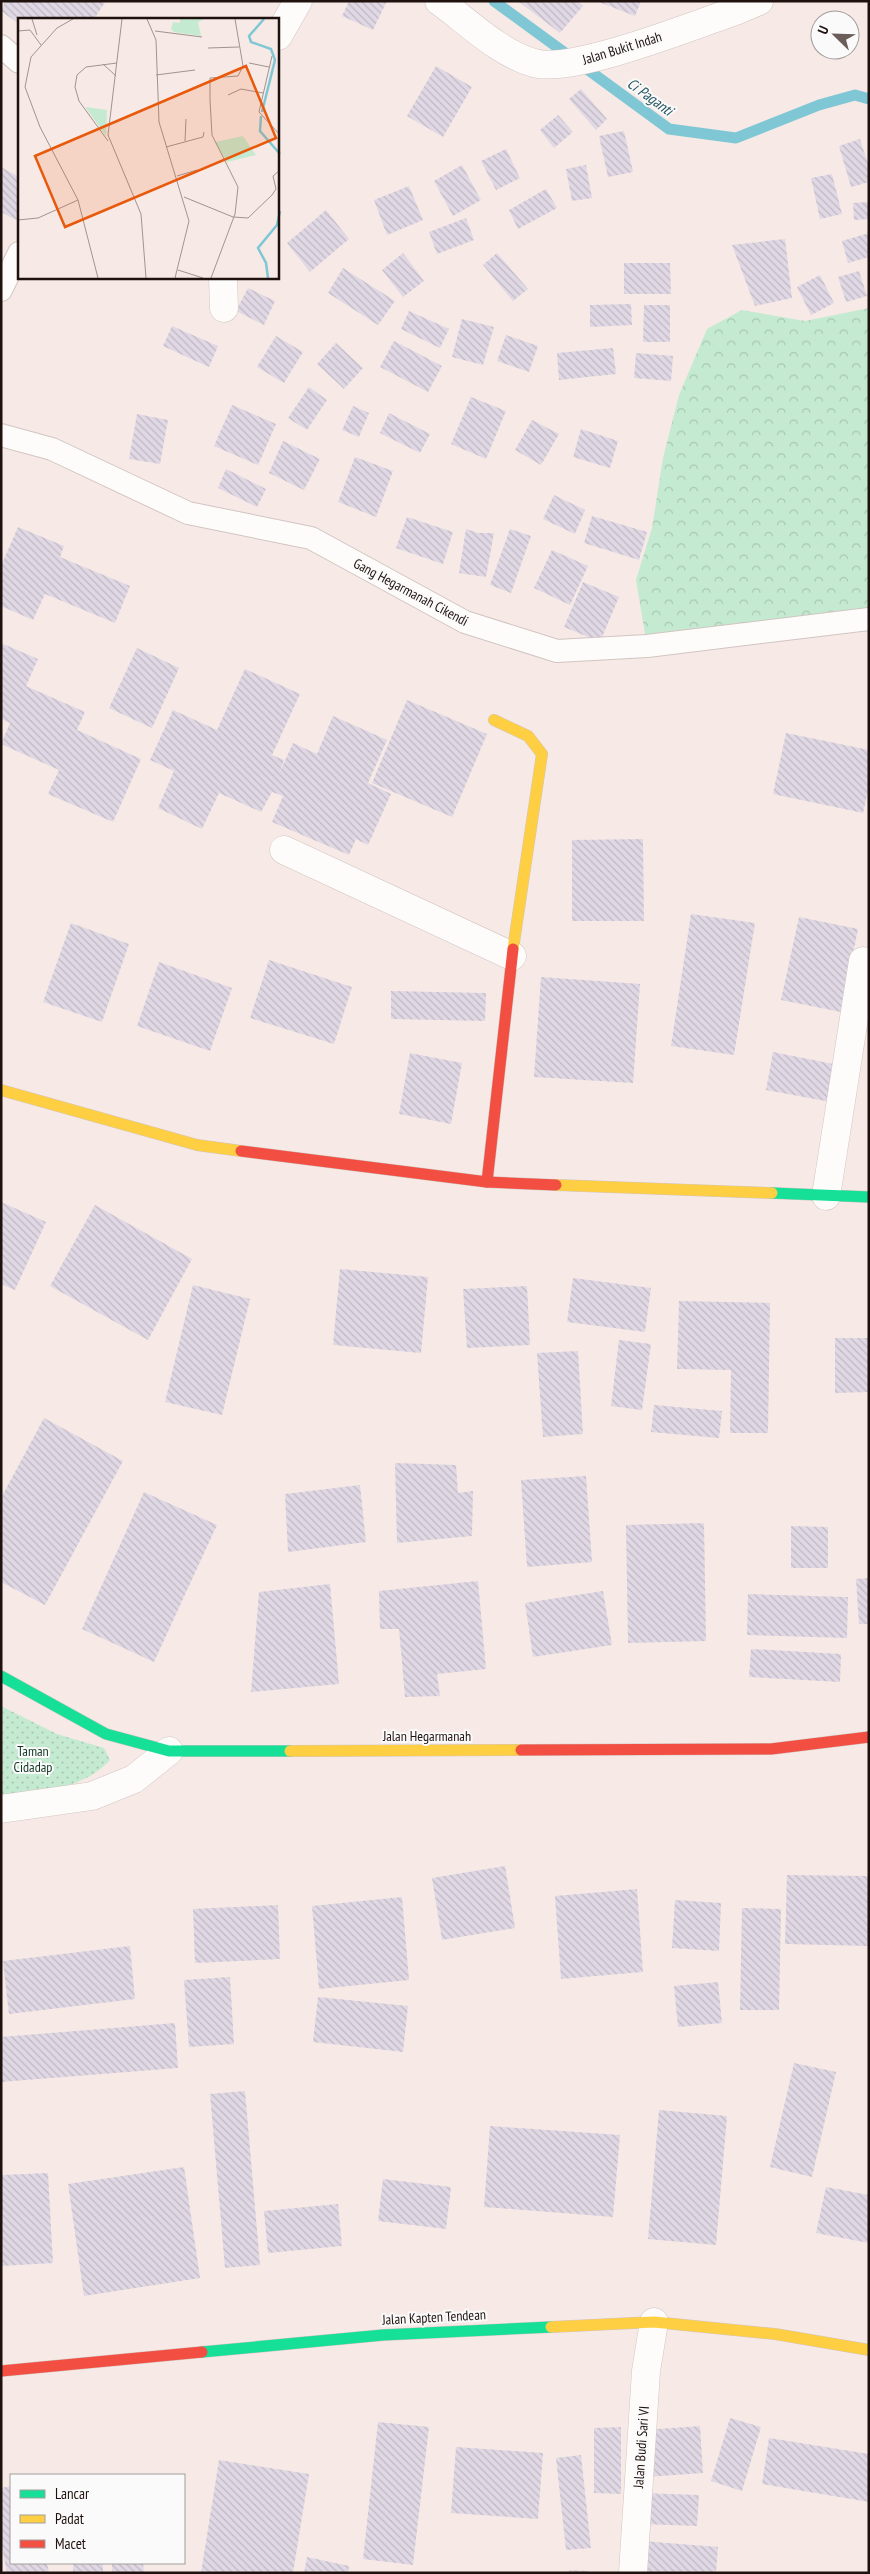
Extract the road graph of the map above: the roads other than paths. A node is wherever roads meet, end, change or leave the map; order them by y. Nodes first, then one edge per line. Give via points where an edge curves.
1 (298, 1) edge
2 (439, 1) edge
3 (744, 4) edge
4 (279, 34) edge
5 (1, 46) edge
6 (18, 61) edge
7 (18, 255) edge
8 (223, 279) edge
9 (1, 290) edge
10 (224, 308) dead end
11 (1, 435) edge
12 (869, 620) edge
13 (494, 720) dead end
14 (284, 850) dead end
15 (512, 956) junction
16 (863, 961) dead end
17 (1, 1090) edge
18 (487, 1182) junction
19 (826, 1196) junction
20 (869, 1197) edge
21 (1, 1676) edge
22 (869, 1737) edge
23 (169, 1751) junction
24 (1, 1809) edge
25 (654, 2322) junction
26 (869, 2350) edge
27 (1, 2371) edge
28 (633, 2573) edge

1 - 4 street
2 - 3 street, Jalan Bukit Indah via 505,50 548,66 593,59
5 - 6 lane
7 - 9 lane
8 - 10 street
11 - 12 lane, Gang Hegarmanah Cikendi via 52,449 188,513 311,538 465,622 557,651 648,646
13 - 15 street via 528,734 542,754
14 - 15 street
15 - 18 street
16 - 19 street
17 - 18 street via 196,1145
18 - 19 street
19 - 20 street
21 - 23 street, Jalan Hegarmanah via 106,1734
22 - 23 street, Jalan Hegarmanah via 771,1749
23 - 24 street via 134,1779 92,1796
25 - 26 street, Jalan Kapten Tendean via 775,2334
25 - 27 street, Jalan Kapten Tendean via 383,2335
25 - 28 street, Jalan Budi Sari VI via 646,2371

